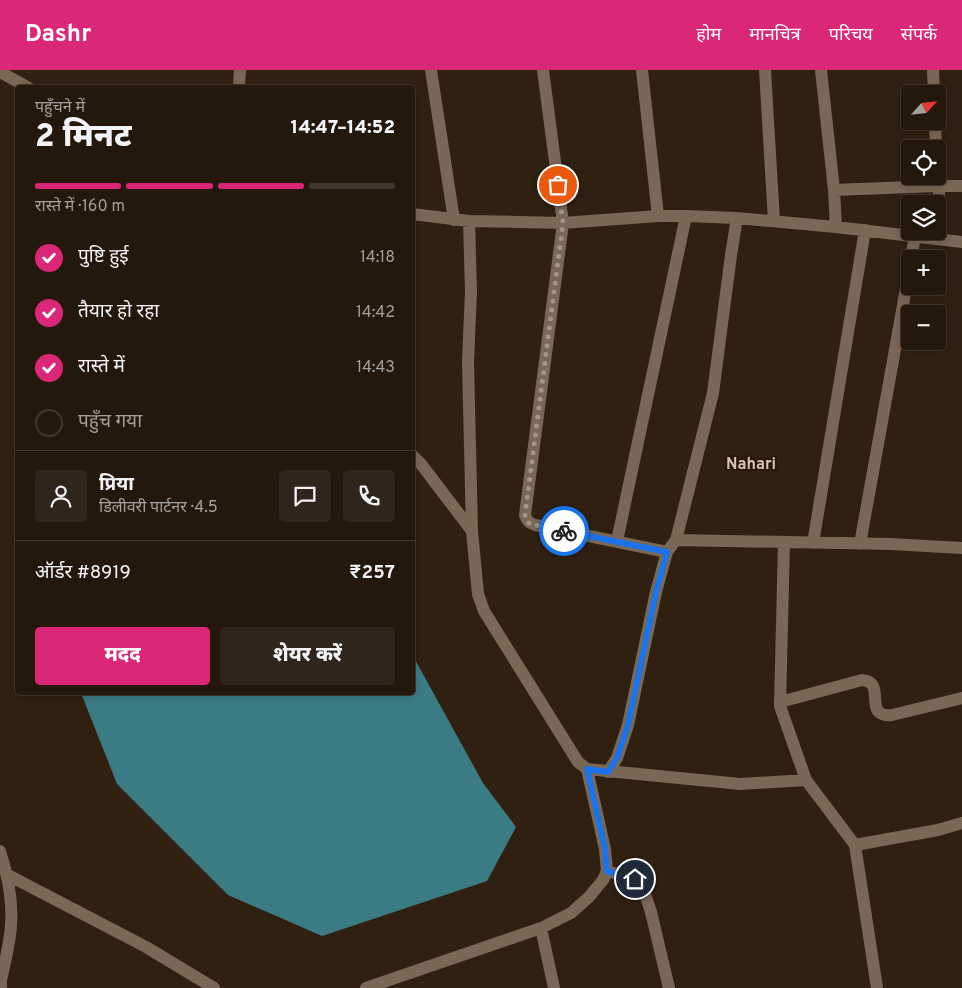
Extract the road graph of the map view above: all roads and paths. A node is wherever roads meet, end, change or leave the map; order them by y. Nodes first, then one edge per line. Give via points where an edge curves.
1 (240, 70) edge
2 (431, 70) edge
3 (543, 70) edge
4 (642, 70) edge
5 (765, 70) edge
6 (821, 70) edge
7 (932, 70) edge
8 (0, 72) edge
9 (24, 85) edge
10 (239, 85) edge
11 (933, 85) edge
12 (938, 186) junction
13 (962, 186) edge
14 (834, 190) junction
15 (939, 195) edge
16 (415, 214) edge
17 (658, 216) junction
18 (686, 216) junction
19 (737, 218) junction
20 (454, 220) junction
21 (468, 221) junction
22 (774, 221) junction
23 (563, 223) junction
24 (836, 227) junction
25 (865, 230) junction
26 (901, 234) edge
27 (946, 240) edge
28 (962, 242) edge
29 (905, 295) edge
30 (415, 458) edge
31 (472, 531) junction
32 (676, 540) junction
33 (617, 541) junction
34 (784, 542) junction
35 (813, 543) junction
36 (860, 544) junction
37 (962, 548) edge
38 (667, 552) junction
39 (962, 698) edge
40 (780, 702) junction
41 (587, 769) junction
42 (608, 772) junction
43 (806, 780) junction
44 (962, 823) edge
45 (856, 846) junction
46 (0, 851) edge
47 (607, 871) junction
48 (8, 875) junction
49 (542, 928) junction
50 (4, 949) edge
51 (1, 988) edge
52 (214, 988) edge
53 (366, 988) edge
54 (554, 988) edge
55 (669, 988) edge
56 (877, 988) edge

1 - 10 street
2 - 20 street
3 - 23 street
4 - 17 street
5 - 22 street
6 - 14 street
7 - 11 street
8 - 9 street
12 - 13 street
12 - 14 street
12 - 15 street
14 - 24 street
16 - 20 street
17 - 18 street
17 - 23 street
18 - 19 street
18 - 33 street
19 - 22 street
19 - 32 street via 713,393
20 - 21 street
21 - 23 street
21 - 31 street
22 - 24 street
23 - 33 street via 525,515 530,524
24 - 25 street
25 - 26 street
25 - 35 street
27 - 28 street
29 - 36 street
30 - 31 street
31 - 41 street via 478,594 484,611 578,762
32 - 34 street
32 - 38 street
33 - 38 street
34 - 35 street
34 - 40 street
35 - 36 street
36 - 37 street
38 - 42 street via 628,725 617,758
39 - 40 street via 881,715 876,709 872,683 862,680
40 - 43 street
41 - 42 street
41 - 47 street
42 - 43 street via 740,784
43 - 45 street
44 - 45 street
45 - 56 street
46 - 48 street
47 - 49 street via 604,880 589,897 570,913
47 - 55 street via 635,879 644,888
48 - 50 street via 12,926
48 - 52 street via 146,947
49 - 53 street
49 - 54 street
50 - 51 street

